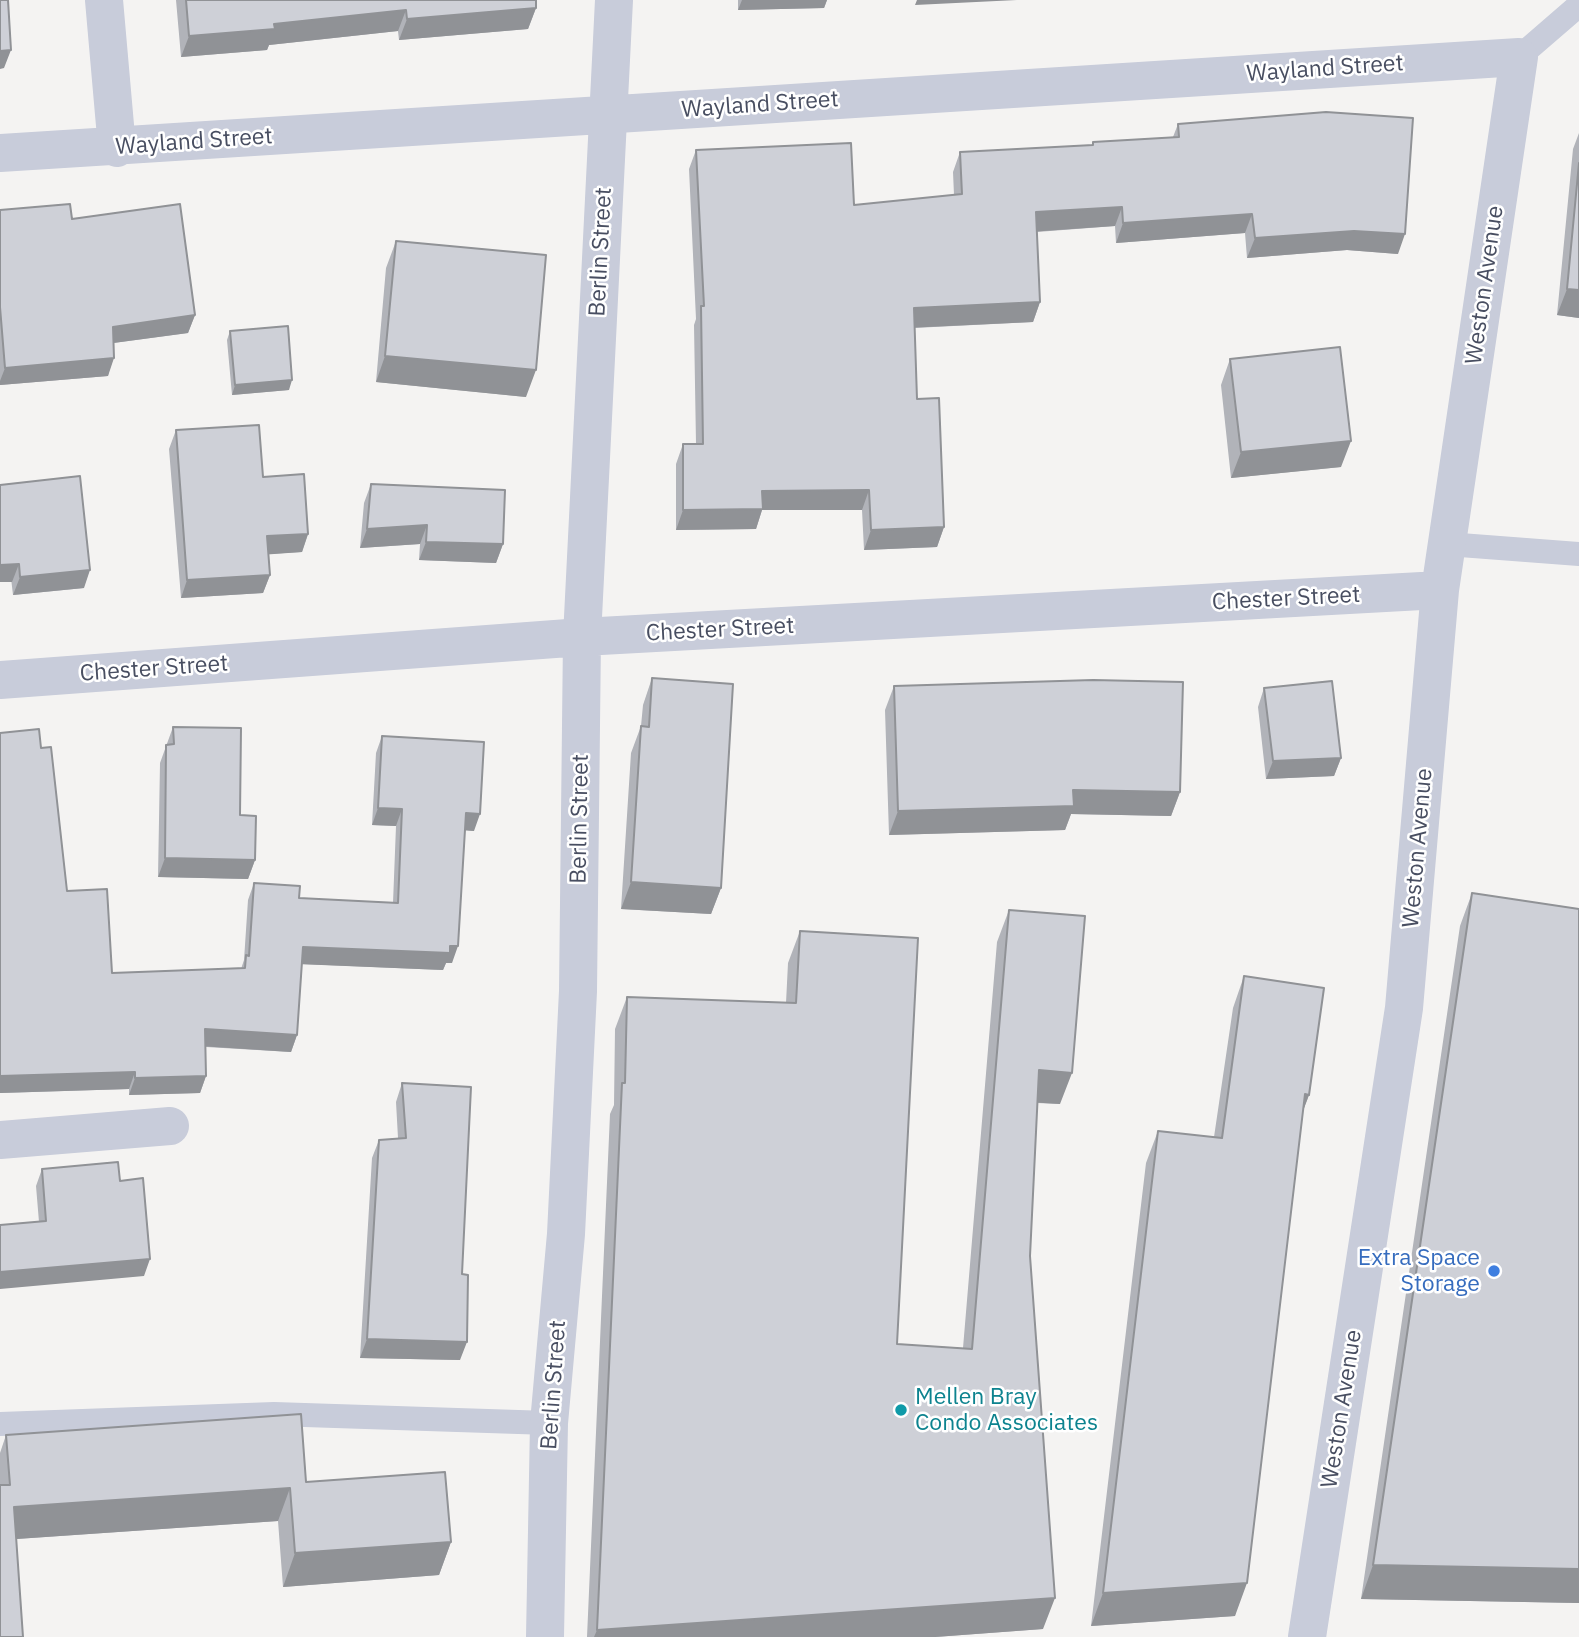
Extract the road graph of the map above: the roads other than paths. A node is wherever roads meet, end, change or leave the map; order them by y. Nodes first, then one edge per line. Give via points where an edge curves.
1 (104, 0) edge
2 (614, 0) edge
3 (1578, 6) edge
4 (1519, 57) junction
5 (608, 114) junction
6 (117, 148) junction
7 (0, 153) edge
8 (1447, 544) junction
9 (1579, 554) edge
10 (1440, 590) junction
11 (582, 637) junction
12 (0, 680) edge
13 (170, 1126) dead end
14 (0, 1140) edge
15 (549, 1423) junction
16 (0, 1424) edge
17 (545, 1637) edge
18 (1307, 1637) edge

1 - 6 street
2 - 5 street, Berlin Street
3 - 4 lane
4 - 5 street, Wayland Street
4 - 8 street, Weston Avenue
5 - 6 street, Wayland Street
5 - 11 street, Berlin Street
6 - 7 street, Wayland Street
8 - 9 lane
8 - 10 street, Weston Avenue
10 - 11 street, Chester Street
10 - 18 street, Weston Avenue via 1404,1008
11 - 12 street, Chester Street
11 - 15 street, Berlin Street via 578,991 566,1234
13 - 14 street
15 - 16 lane via 274,1414
15 - 17 street, Berlin Street

